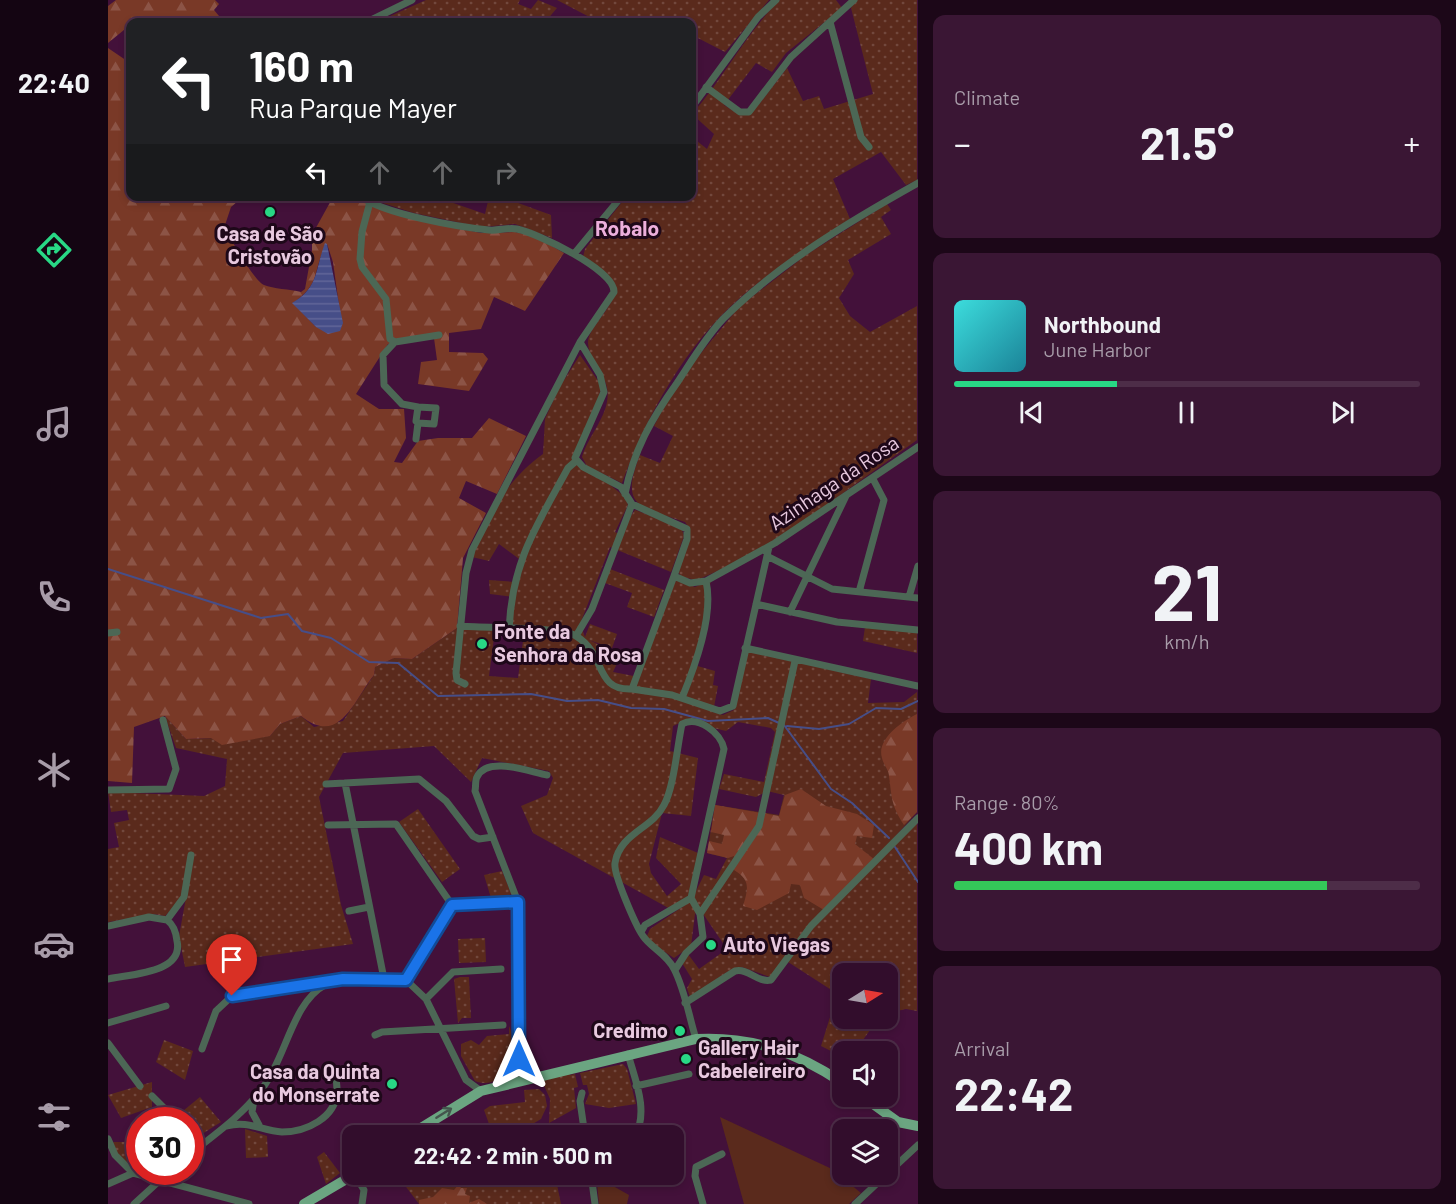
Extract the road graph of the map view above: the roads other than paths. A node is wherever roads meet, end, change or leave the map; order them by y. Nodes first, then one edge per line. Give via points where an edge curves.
1 (412, 0) edge
2 (776, 0) edge
3 (854, 0) edge
4 (375, 18) edge
5 (830, 22) junction
6 (706, 87) junction
7 (696, 101) edge
8 (868, 147) dead end
9 (918, 183) edge
10 (618, 201) edge
11 (370, 202) joint
12 (574, 254) junction
13 (439, 335) dead end
14 (395, 342) junction
15 (580, 342) junction
16 (417, 407) junction
17 (416, 421) dead end
18 (416, 439) dead end
19 (918, 447) edge
20 (576, 461) junction
21 (873, 479) junction
22 (625, 494) junction
23 (846, 496) junction
24 (632, 504) junction
25 (769, 547) junction
26 (767, 556) junction
27 (918, 566) edge
28 (674, 576) junction
29 (808, 576) junction
30 (706, 581) junction
31 (859, 592) junction
32 (913, 597) edge
33 (756, 604) junction
34 (790, 612) junction
35 (460, 626) junction
36 (509, 630) junction
37 (918, 630) edge
38 (117, 632) dead end
39 (108, 633) edge
40 (576, 636) junction
41 (745, 648) junction
42 (795, 660) junction
43 (465, 684) dead end
44 (918, 686) edge
45 (632, 689) junction
46 (682, 698) junction
47 (164, 720) dead end
48 (547, 775) dead end
49 (345, 783) junction
50 (326, 784) dead end
51 (108, 790) edge
52 (918, 818) edge
53 (353, 824) junction
54 (328, 825) dead end
55 (493, 837) junction
56 (191, 855) dead end
57 (691, 898) junction
58 (518, 902) junction
59 (452, 905) junction
60 (369, 907) junction
61 (349, 911) dead end
62 (700, 914) junction
63 (167, 920) junction
64 (108, 926) edge
65 (641, 932) junction
66 (501, 969) dead end
67 (675, 970) junction
68 (108, 979) edge
69 (384, 979) junction
70 (406, 980) junction
71 (330, 982) junction
72 (287, 988) junction
73 (426, 999) junction
74 (685, 1003) junction
75 (166, 1006) dead end
76 (302, 1008) junction
77 (108, 1023) edge
78 (503, 1025) dead end
79 (441, 1029) junction
80 (375, 1035) dead end
81 (696, 1039) junction
82 (108, 1043) edge
83 (202, 1049) dead end
84 (628, 1054) junction
85 (329, 1065) dead end
86 (689, 1074) dead end
87 (832, 1076) edge
88 (519, 1080) junction
89 (140, 1086) dead end
90 (636, 1086) junction
91 (480, 1091) junction
92 (582, 1093) dead end
93 (152, 1096) dead end
94 (256, 1096) junction
95 (160, 1106) edge
96 (877, 1107) edge
97 (426, 1125) edge
98 (583, 1125) edge
99 (639, 1125) edge
100 (918, 1126) edge
101 (263, 1128) junction
102 (220, 1130) junction
103 (108, 1139) edge
104 (204, 1143) edge
105 (918, 1145) edge
106 (112, 1154) edge
107 (722, 1154) dead end
108 (898, 1164) edge
109 (126, 1167) edge
110 (126, 1176) edge
111 (342, 1182) edge
112 (108, 1184) edge
113 (153, 1185) edge
114 (193, 1185) edge
115 (361, 1185) edge
116 (594, 1185) edge
117 (875, 1185) edge
118 (134, 1204) edge
119 (249, 1204) edge
120 (304, 1204) edge
121 (362, 1204) edge
122 (595, 1204) edge
123 (703, 1204) edge
124 (855, 1204) edge

1 - 4 street
2 - 6 street via 758,17
3 - 5 street
5 - 6 street via 791,57 749,112 740,112
5 - 8 street via 856,119
6 - 7 street
9 - 22 street via 855,220 756,288 721,321 652,418 636,451
10 - 12 street
11 - 12 street via 451,224 492,230 514,228
11 - 14 street via 360,259 386,299 388,335
12 - 15 street via 615,287
13 - 14 street
14 - 16 street via 383,355 384,385 402,404
15 - 20 street via 600,375 604,392
15 - 35 street via 472,550
16 - 17 street
16 - 18 street via 436,408 434,424 418,423
19 - 21 street, Azinhaga da Rosa
20 - 22 street via 612,480
20 - 36 street via 568,468 536,526 520,564 512,590
21 - 23 street, Azinhaga da Rosa
21 - 31 street via 884,500
22 - 24 street
23 - 25 street, Azinhaga da Rosa
23 - 29 street
24 - 28 street via 687,529
24 - 40 street via 592,609
25 - 26 street, Azinhaga da Rosa
25 - 30 street, Azinhaga da Rosa
26 - 29 street
26 - 33 street, Azinhaga da Rosa
27 - 32 street
28 - 30 street via 690,583
28 - 45 street
29 - 31 street via 832,589
29 - 34 street
30 - 46 street via 708,601 702,633
31 - 32 street
33 - 34 street
33 - 41 street, Azinhaga da Rosa
34 - 37 street via 844,623
35 - 36 street
35 - 43 street via 456,673 457,680
36 - 40 street
38 - 39 street
40 - 45 street via 594,654 609,685
41 - 42 street
41 - 46 street, Azinhaga da Rosa via 731,708 720,711
42 - 44 street
42 - 62 street via 759,826
45 - 46 street
47 - 51 street via 176,769 169,789
48 - 55 street via 495,765 485,768 477,777 475,791
49 - 50 street
49 - 53 street
49 - 55 street via 419,780 446,801 472,837
52 - 74 street via 811,926 771,980 764,981 741,969
53 - 54 street
53 - 59 street via 396,824
53 - 60 street
55 - 58 street
56 - 63 street via 184,897
57 - 62 street
57 - 65 street via 645,925
57 - 65 street via 724,749 716,734 691,722 682,724 663,807 626,840 615,863 617,878
58 - 59 street
58 - 88 street
59 - 70 street
60 - 61 street
60 - 69 street
62 - 67 street via 703,937
63 - 64 street via 149,918
63 - 68 street via 176,933 176,958 166,966
65 - 67 street
66 - 73 street via 453,972
67 - 74 street
69 - 70 street
69 - 71 street
70 - 73 street
71 - 72 street
71 - 76 street via 313,993
72 - 76 street via 300,994
72 - 83 street via 225,999 216,1011
73 - 79 street
74 - 81 street
75 - 77 street
76 - 94 street via 274,1071
78 - 79 street
79 - 80 street
79 - 91 street via 466,1080
81 - 84 main road
81 - 87 main road via 766,1044 808,1061
82 - 89 street
84 - 88 main road
84 - 90 street
85 - 101 street via 335,1074 337,1094 327,1115 290,1132
86 - 90 street
88 - 91 main road
90 - 99 street via 642,1118
97 -> 91 main road
92 - 98 street
93 - 95 street
94 - 101 street via 252,1116
94 - 102 street
96 - 100 main road via 898,1122
101 - 102 street via 244,1124
102 - 104 street
103 - 106 street
105 - 108 street
106 - 109 street
107 - 123 street via 696,1167
110 - 112 street
111 - 120 main road
113 - 118 street
114 - 119 street
115 - 121 street
116 - 122 street
117 - 124 street

